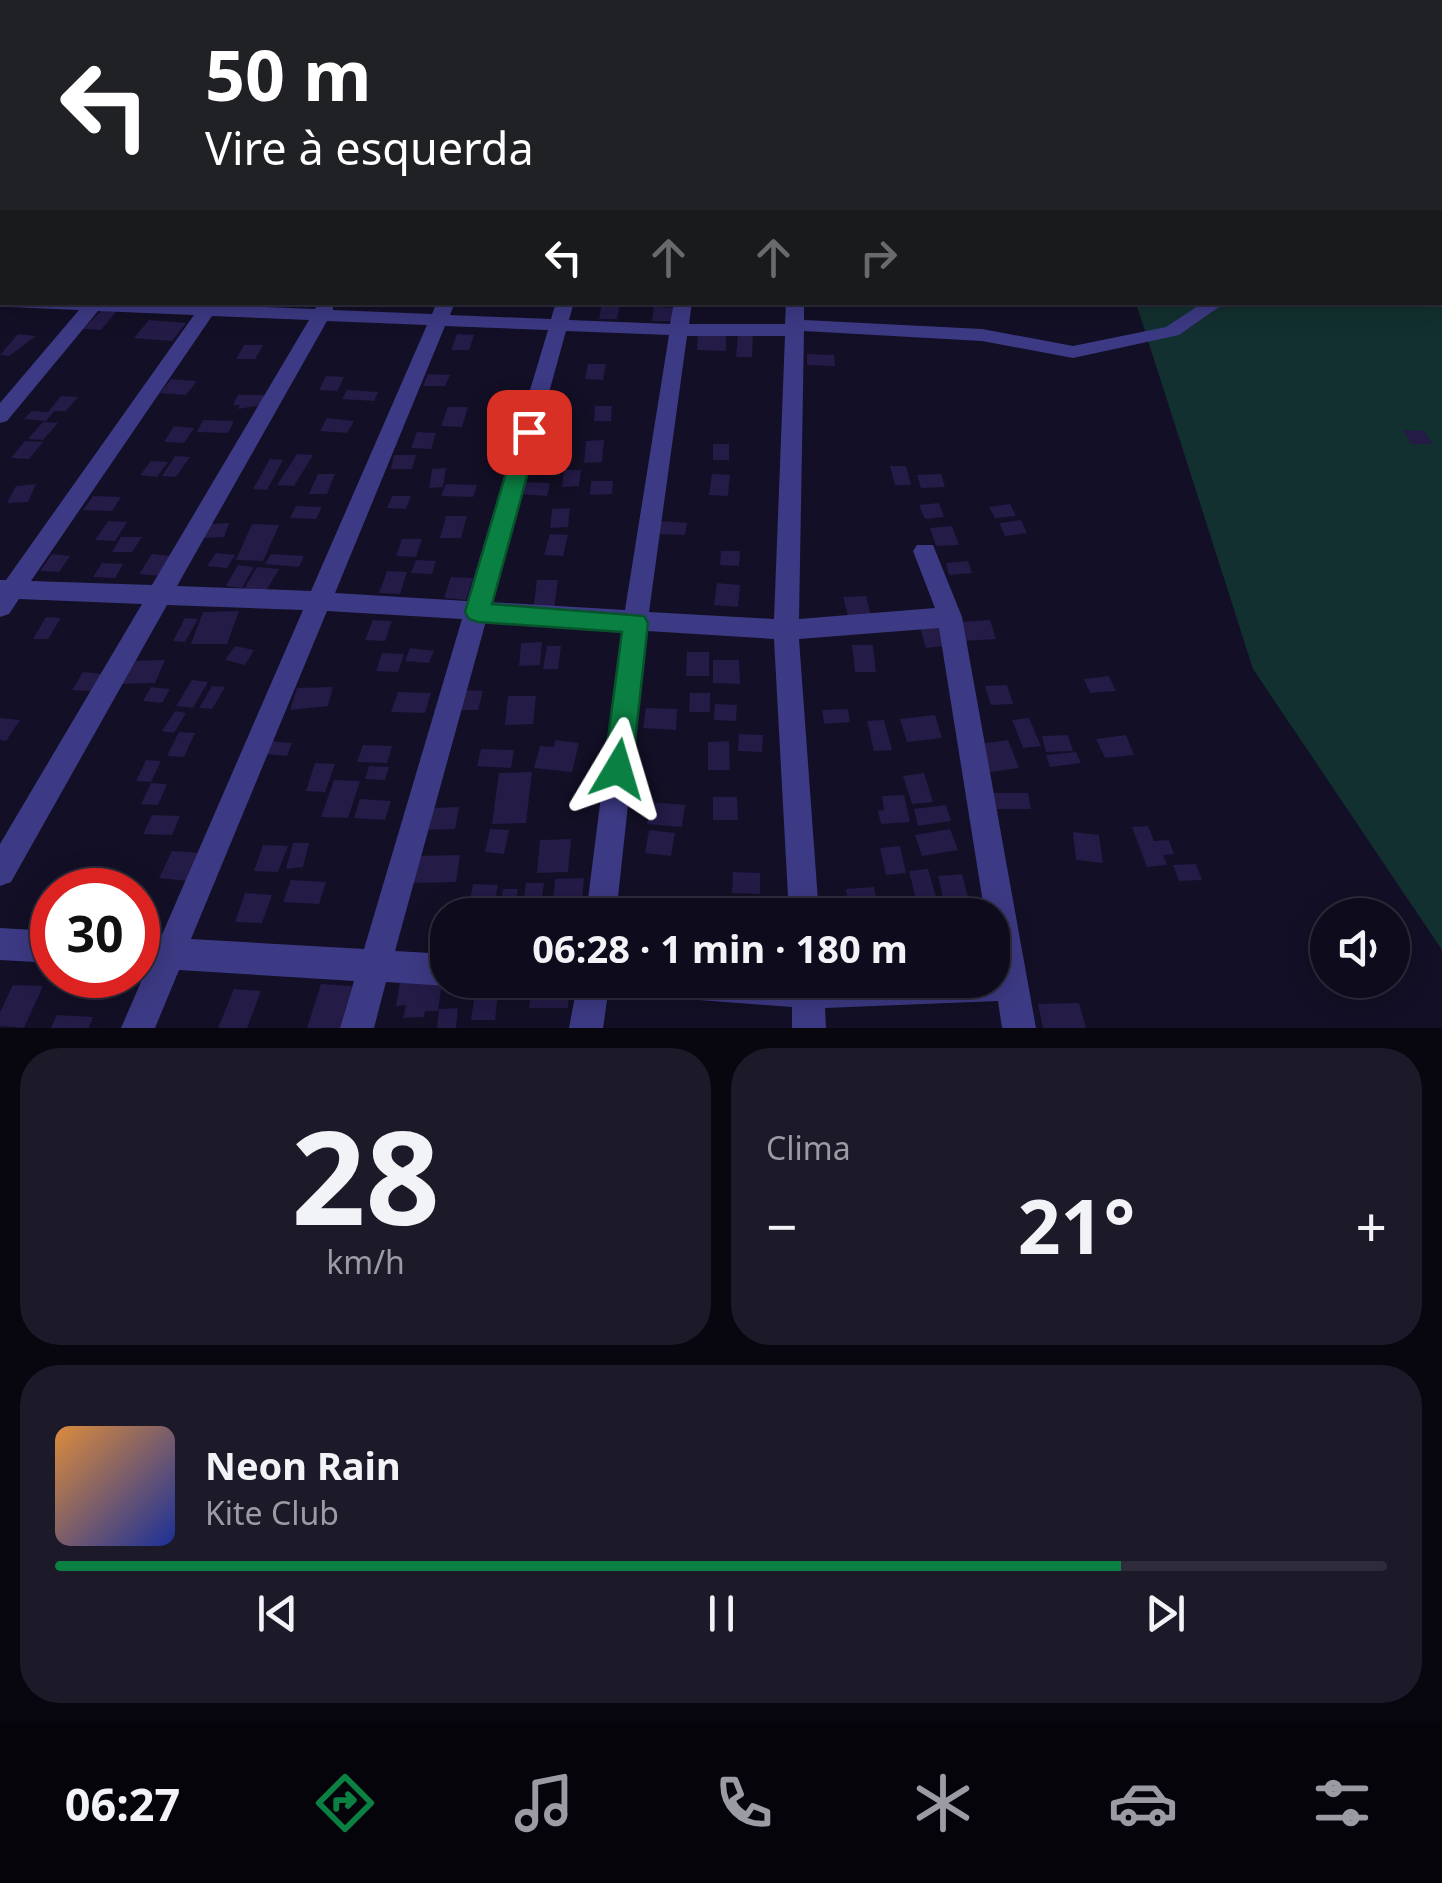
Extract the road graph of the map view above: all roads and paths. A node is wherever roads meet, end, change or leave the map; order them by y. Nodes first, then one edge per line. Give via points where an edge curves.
1 (94, 305) edge
2 (211, 305) edge
3 (683, 305) edge
4 (1213, 305) edge
5 (325, 308) edge
6 (442, 311) edge
7 (562, 314) edge
8 (795, 319) edge
9 (680, 330) junction
10 (0, 416) edge
11 (925, 551) dead end
12 (5, 595) edge
13 (158, 597) junction
14 (318, 601) junction
15 (478, 612) junction
16 (950, 617) junction
17 (636, 623) junction
18 (786, 630) junction
19 (0, 872) edge
20 (603, 898) edge
21 (803, 898) edge
22 (160, 938) edge
23 (0, 944) edge
24 (30, 946) edge
25 (160, 953) edge
26 (373, 967) junction
27 (430, 969) edge
28 (1012, 984) joint
29 (144, 998) edge
30 (591, 998) edge
31 (809, 998) edge
32 (138, 1028) edge
33 (356, 1028) edge
34 (586, 1028) edge
35 (809, 1028) edge
36 (1018, 1028) edge

1 - 10 street
2 - 5 street
2 - 12 street
3 - 9 street
4 - 8 street via 1172,331 1073,352 982,335
5 - 6 street
5 - 13 street
6 - 7 street
6 - 14 street
7 - 9 street
7 - 15 street
8 - 9 street
8 - 18 street
9 - 17 street
11 - 16 street
12 - 13 street
13 - 14 street
13 - 19 street
14 - 15 street
14 - 22 street
15 - 17 street
15 - 26 street
16 - 18 street
16 - 28 street
17 - 18 street
17 - 20 street
18 - 21 street
23 - 24 street
25 - 26 street
26 - 27 street
26 - 33 street
28 - 36 street
29 - 32 street
30 - 34 street
31 - 35 street

